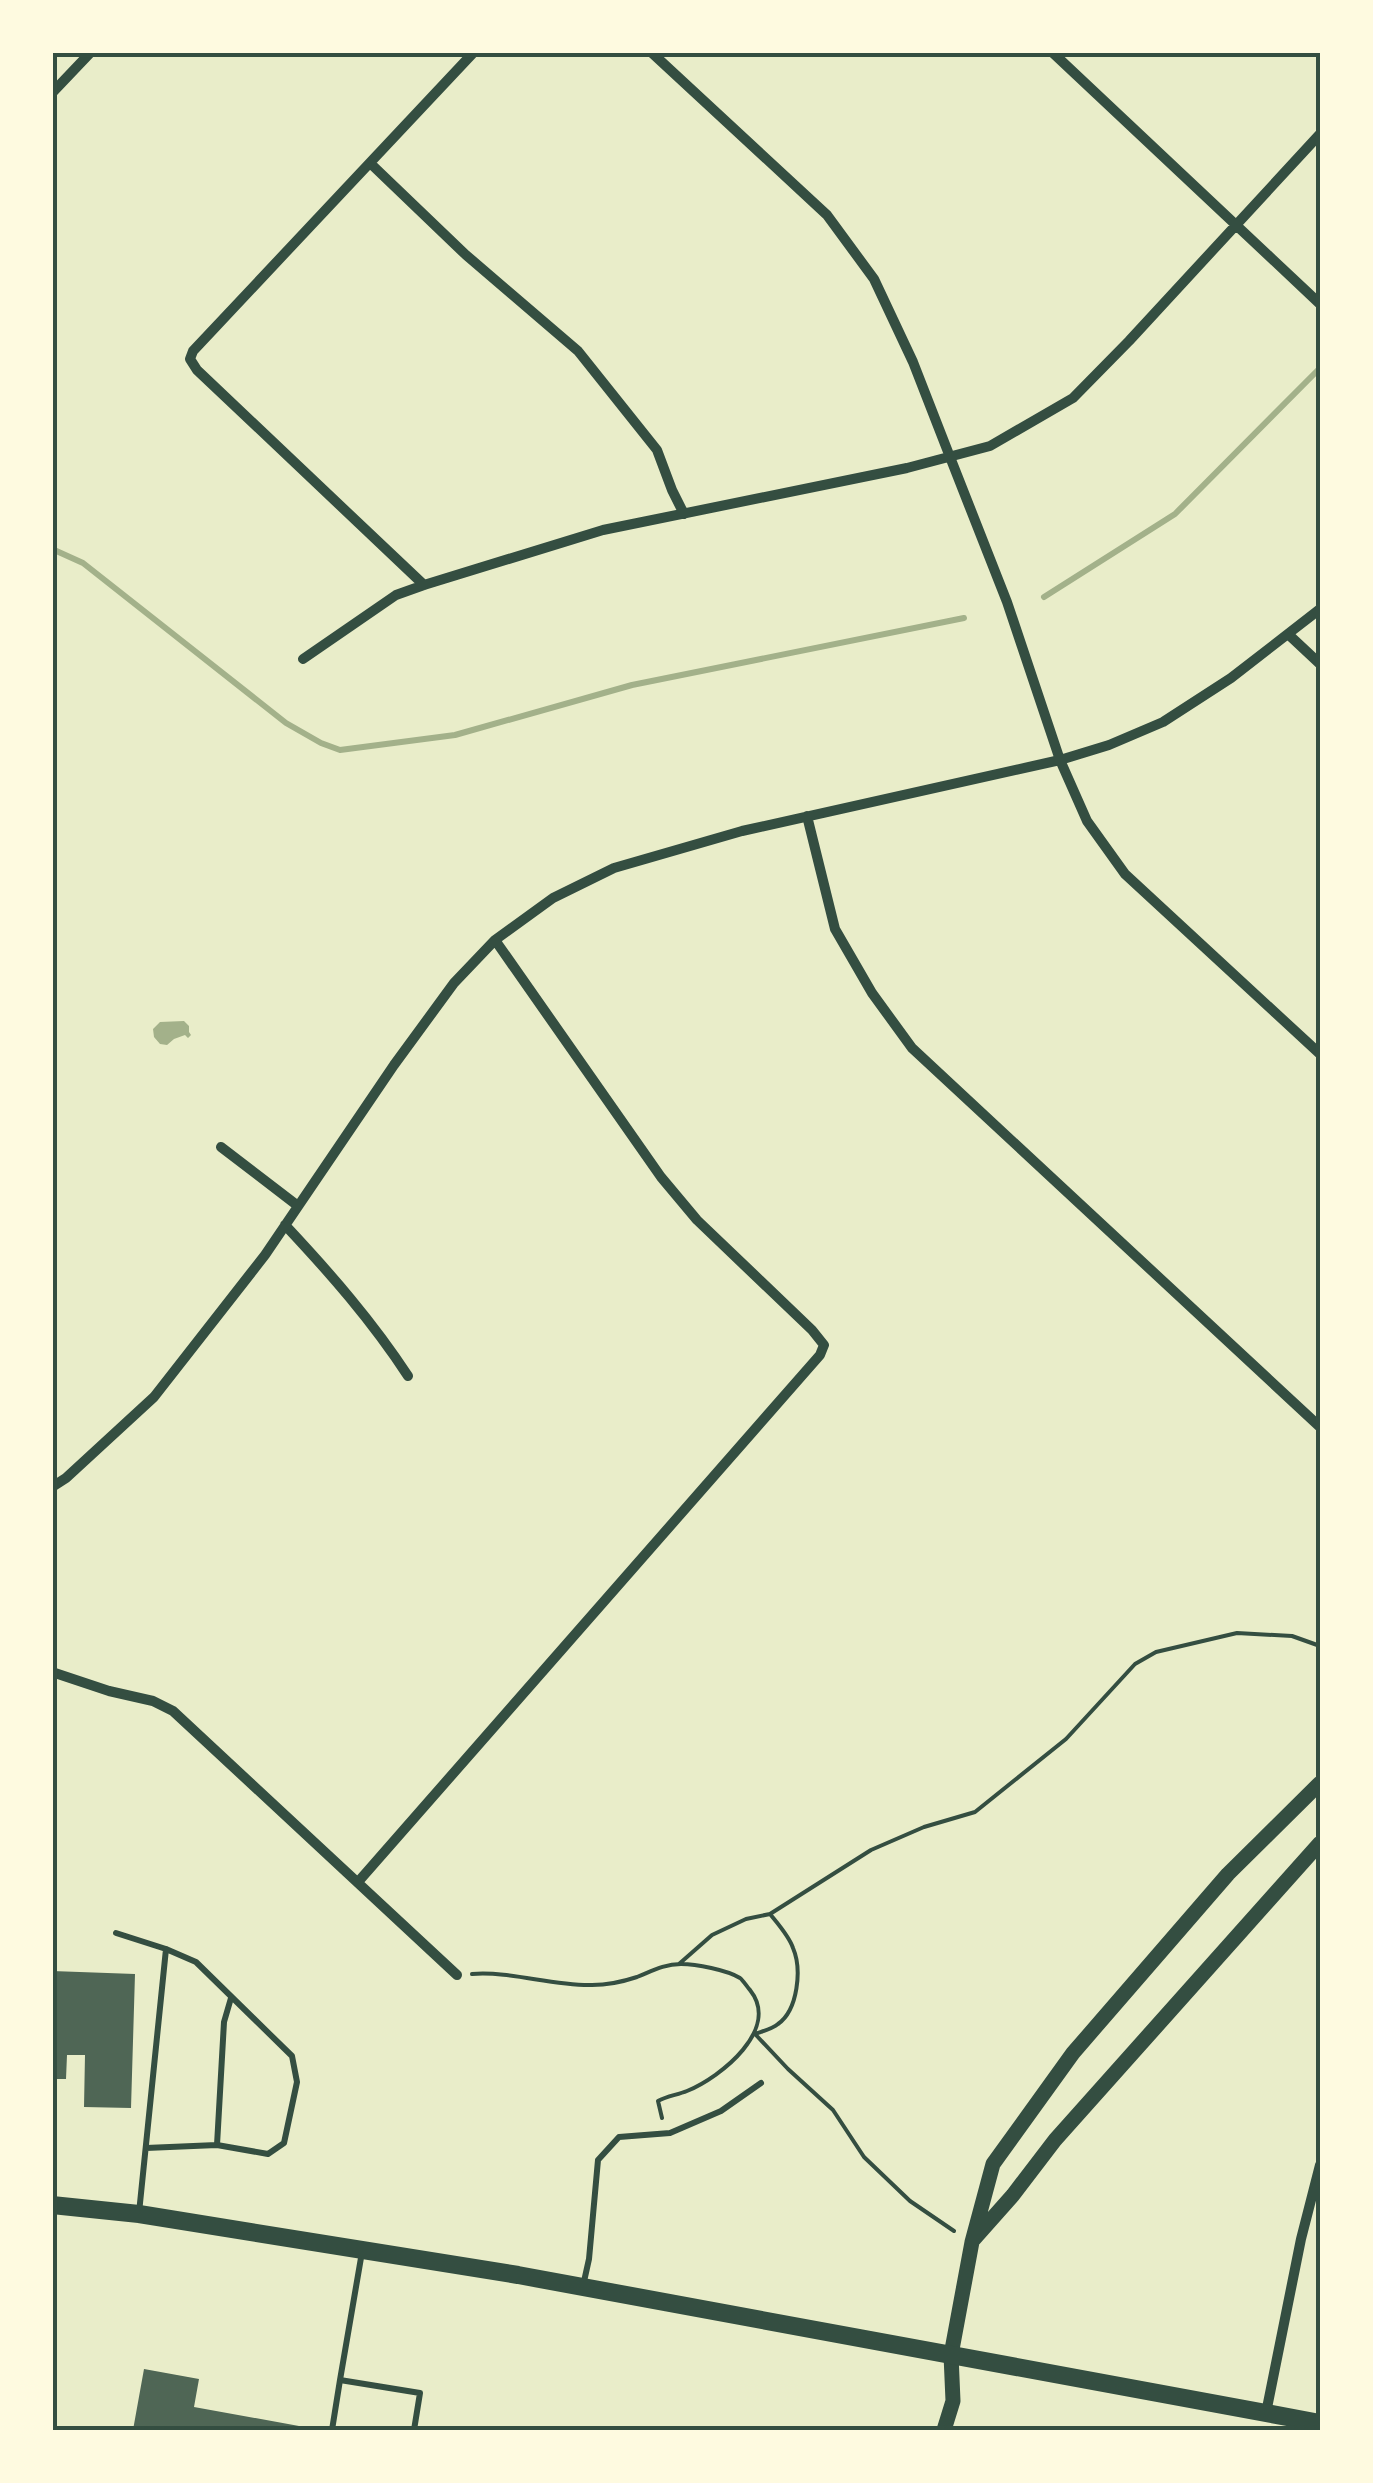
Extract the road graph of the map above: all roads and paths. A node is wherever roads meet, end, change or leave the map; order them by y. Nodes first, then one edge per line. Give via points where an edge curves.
1 (91, 52) edge
2 (474, 52) edge
3 (651, 52) edge
4 (1052, 52) edge
5 (52, 94) edge
6 (1320, 134) edge
7 (370, 164) junction
8 (1236, 225) junction
9 (1320, 304) edge
10 (950, 456) junction
11 (684, 514) junction
12 (424, 585) junction
13 (1320, 609) edge
14 (1289, 635) junction
15 (303, 659) dead end
16 (1320, 664) edge
17 (1060, 760) junction
18 (807, 816) junction
19 (495, 940) junction
20 (1320, 1054) edge
21 (221, 1147) dead end
22 (298, 1206) junction
23 (285, 1225) junction
24 (408, 1376) dead end
25 (1320, 1427) edge
26 (52, 1488) edge
27 (1320, 1646) edge
28 (52, 1672) edge
29 (1320, 1783) edge
30 (1320, 1843) edge
31 (358, 1882) junction
32 (770, 1914) junction
33 (116, 1934) dead end
34 (166, 1950) junction
35 (679, 1964) junction
36 (457, 1975) joint
37 (231, 1998) junction
38 (756, 2034) junction
39 (761, 2084) dead end
40 (664, 2134) junction
41 (217, 2144) junction
42 (146, 2148) junction
43 (1320, 2165) edge
44 (52, 2205) edge
45 (139, 2214) junction
46 (972, 2242) junction
47 (362, 2251) junction
48 (583, 2288) junction
49 (951, 2355) junction
50 (340, 2380) junction
51 (1266, 2413) junction
52 (1320, 2423) edge
53 (332, 2430) edge
54 (414, 2430) edge
55 (944, 2430) edge

1 - 5 street
2 - 7 street
3 - 10 street via 837,228 874,279
4 - 8 street
6 - 8 street
7 - 11 street via 578,351 656,450
7 - 12 street via 190,359
8 - 9 street
8 - 10 street via 1073,398 990,446
10 - 11 street
10 - 17 street
11 - 12 street via 603,530
12 - 15 street via 396,595
13 - 14 street
14 - 16 street
14 - 17 street via 1163,722
17 - 18 street
17 - 20 street via 1087,821 1125,874
18 - 19 street via 614,868 553,898
18 - 25 street via 835,930 912,1048
19 - 22 street via 454,982
19 - 31 street via 660,1177 824,1345
21 - 22 street
22 - 23 street
23 - 24 street via 341,1284
23 - 26 street via 154,1397
27 - 32 path via 1292,1636 1237,1633 1156,1652 1135,1664 1066,1740 975,1812 871,1850
28 - 31 street via 173,1711
29 - 46 street via 1228,1874 1073,2053 993,2164
30 - 46 street
31 - 36 street
32 - 35 path via 712,1935
32 - 38 path via 793,1947 795,1993 782,2022
33 - 34 lane
34 - 37 lane via 196,1962
34 - 42 lane
35 - 36 path via 595,1986 496,1972
35 - 38 path via 741,1978 756,1998
37 - 41 lane
37 - 41 lane via 292,2056 297,2082 284,2143 268,2154
38 - 40 path via 712,2078 658,2101
38 - 46 path via 832,2110 864,2157 910,2201
39 - 40 lane via 721,2111
40 - 48 lane via 619,2137 598,2160
41 - 42 lane
42 - 45 lane
43 - 51 street
44 - 45 main road
45 - 47 main road
46 - 49 street
47 - 48 main road
47 - 50 lane
48 - 49 main road
49 - 51 main road
49 - 55 street via 953,2401
50 - 53 lane
50 - 54 lane via 420,2393
51 - 52 main road

